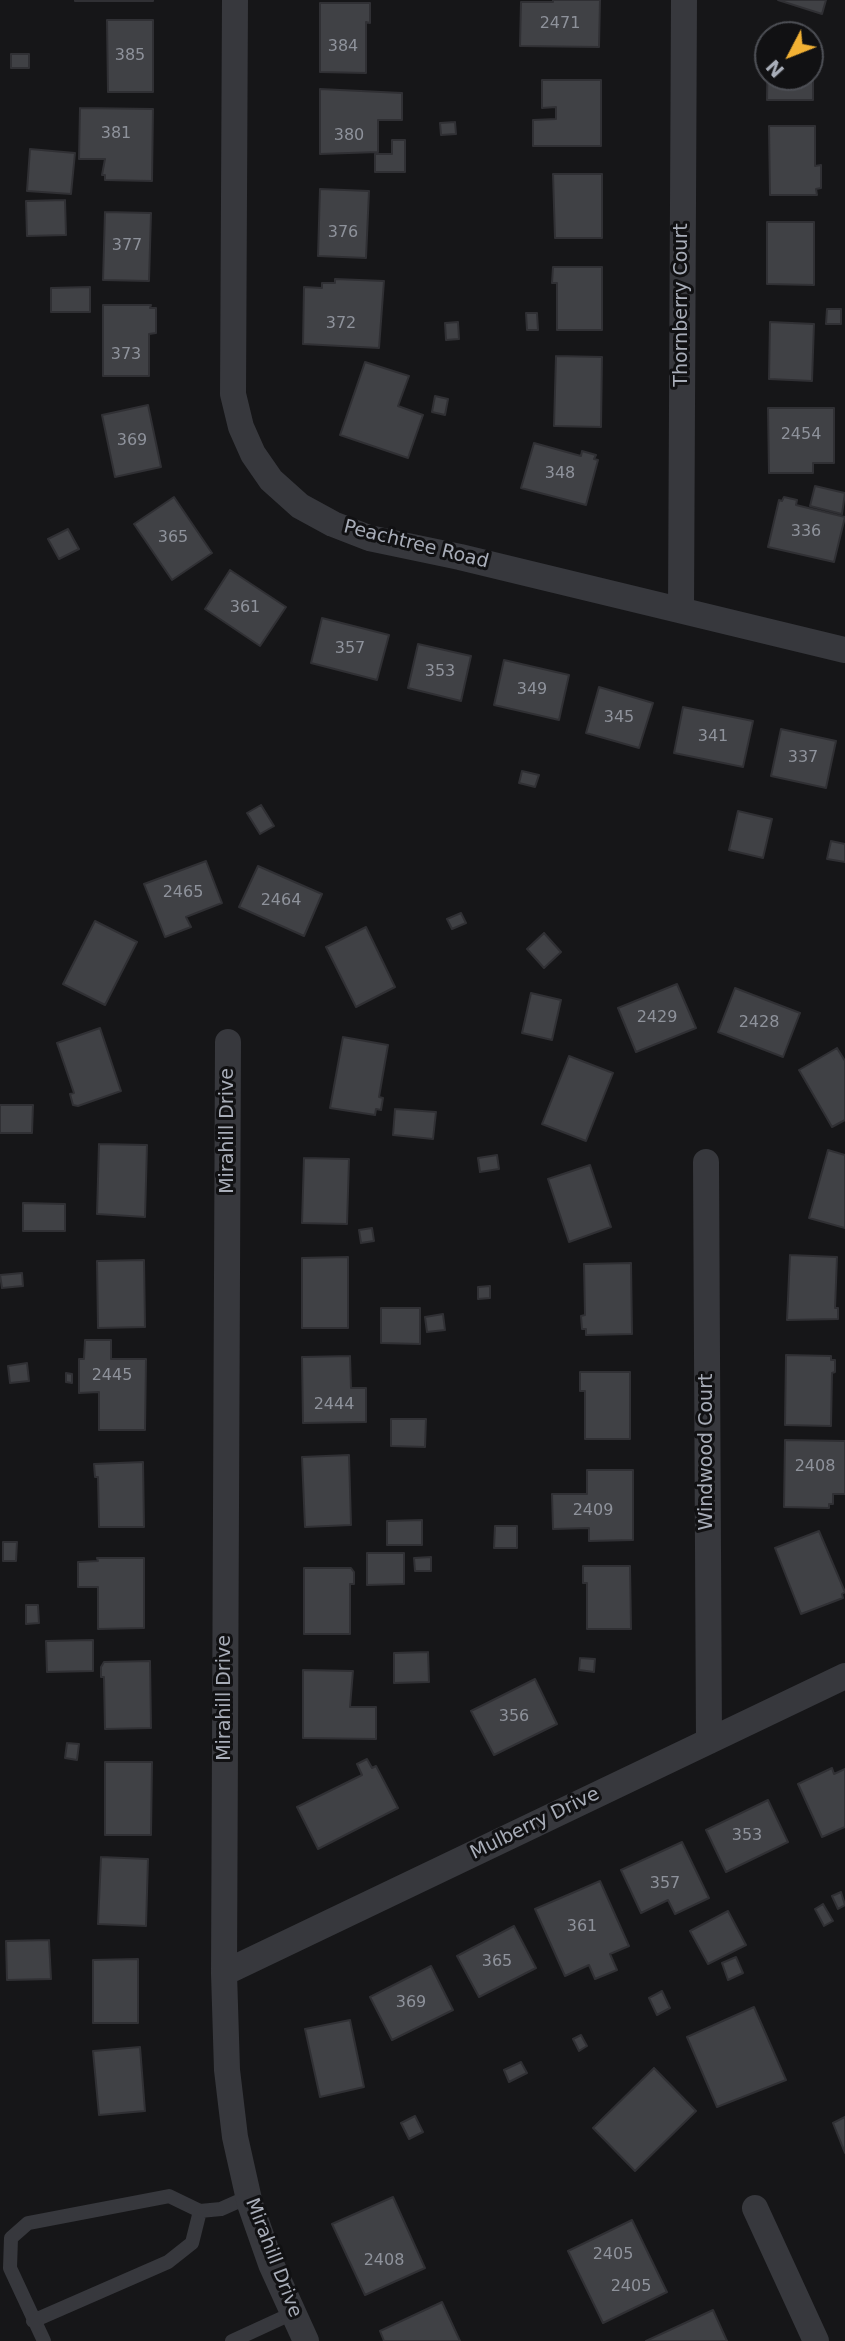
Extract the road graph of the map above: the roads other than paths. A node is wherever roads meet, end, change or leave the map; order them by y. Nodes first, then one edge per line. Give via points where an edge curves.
1 (235, 0) edge
2 (684, 0) edge
3 (681, 610) junction
4 (845, 650) edge
5 (228, 1042) dead end
6 (706, 1162) dead end
7 (845, 1676) edge
8 (709, 1741) junction
9 (224, 1973) junction
10 (248, 2197) junction
11 (755, 2208) dead end
12 (200, 2211) junction
13 (293, 2313) junction
14 (33, 2320) junction
15 (44, 2341) edge
16 (232, 2341) edge
17 (306, 2341) edge
18 (816, 2341) edge

1 - 3 street, Peachtree Road via 233,394 253,454 271,480 300,506 369,537
2 - 3 street, Thornberry Court
3 - 4 street, Peachtree Road
5 - 9 street, Mirahill Drive
6 - 8 street, Windwood Court
7 - 8 street, Mulberry Drive
8 - 9 street, Mulberry Drive
9 - 10 street, Mirahill Drive via 227,2070
10 - 12 lane via 221,2209
10 - 13 street, Mirahill Drive
11 - 18 street
12 - 14 lane via 192,2243 168,2262
12 - 14 lane via 169,2196 28,2223 11,2238 10,2268
13 - 16 lane
13 - 17 street, Mirahill Drive
14 - 15 lane

